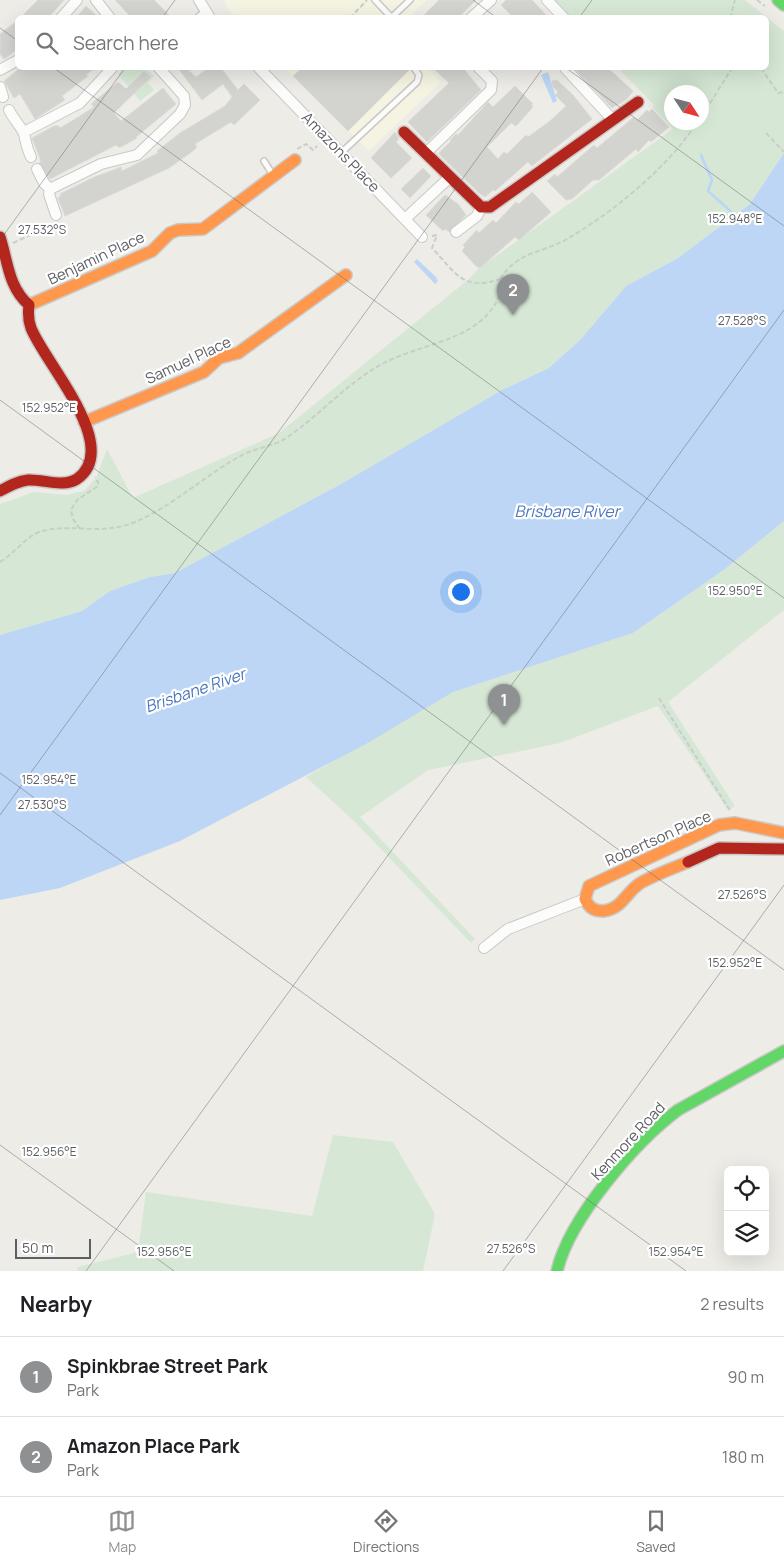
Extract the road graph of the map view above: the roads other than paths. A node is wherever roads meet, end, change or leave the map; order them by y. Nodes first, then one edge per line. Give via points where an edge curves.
1 (77, 0) edge
2 (96, 0) edge
3 (199, 0) edge
4 (375, 0) edge
5 (410, 0) edge
6 (491, 0) edge
7 (547, 0) edge
8 (778, 0) edge
9 (784, 6) edge
10 (64, 15) edge
11 (108, 15) edge
12 (206, 15) edge
13 (389, 15) edge
14 (393, 15) edge
15 (474, 15) edge
16 (561, 15) edge
17 (15, 62) edge
18 (0, 70) edge
19 (110, 70) edge
20 (163, 70) edge
21 (261, 70) edge
22 (415, 70) edge
23 (481, 70) edge
24 (567, 70) edge
25 (638, 102) dead end
26 (9, 110) dead end
27 (613, 120) junction
28 (24, 132) junction
29 (404, 132) dead end
30 (341, 153) junction
31 (426, 153) junction
32 (31, 157) dead end
33 (293, 157) road end
34 (264, 161) dead end
35 (37, 169) dead end
36 (274, 176) junction
37 (449, 178) junction
38 (50, 189) junction
39 (481, 207) junction
40 (56, 215) road end
41 (405, 219) junction
42 (456, 232) dead end
43 (422, 237) road end
44 (2, 242) edge
45 (346, 275) dead end
46 (29, 305) junction
47 (84, 422) junction
48 (0, 491) edge
49 (784, 833) edge
50 (784, 849) edge
51 (584, 898) junction
52 (484, 948) dead end
53 (784, 1051) edge
54 (556, 1271) edge

1 - 10 street
2 - 11 street
3 - 12 street
4 - 13 lane
5 - 14 lane
6 - 15 street
7 - 16 street
8 - 9 main road
17 - 18 street
19 - 28 street via 80,103
20 - 38 street via 184,96 185,105 180,114 137,155 101,164
21 - 30 street, Amazons Place
22 - 30 lane via 419,75 417,82
23 - 31 street via 492,81 491,90
24 - 27 street
25 - 27 main road
26 - 28 street
27 - 39 main road via 496,204
28 - 32 street
29 - 31 main road
30 - 41 street, Amazons Place
31 - 37 main road
33 - 36 main road, Benjamin Place
34 - 36 lane
35 - 38 street
36 - 46 main road, Benjamin Place via 203,229 170,233 152,251
37 - 39 main road
37 - 41 street
38 - 40 street
39 - 42 street via 477,216
41 - 43 street, Amazons Place
44 - 46 main road via 10,280 20,298
45 - 47 main road, Samuel Place via 238,353 219,358 204,372
46 - 47 main road via 31,329 63,380
47 - 48 main road via 93,447 93,460 78,479 66,483 30,480
49 - 51 main road, Robertson Place via 735,823 719,825 589,886
50 - 51 main road via 719,848 640,884 611,910 597,911 589,907
51 - 52 street, Robertson Place via 508,929
53 - 54 main road, Kenmore Road via 663,1121 573,1226 557,1261

